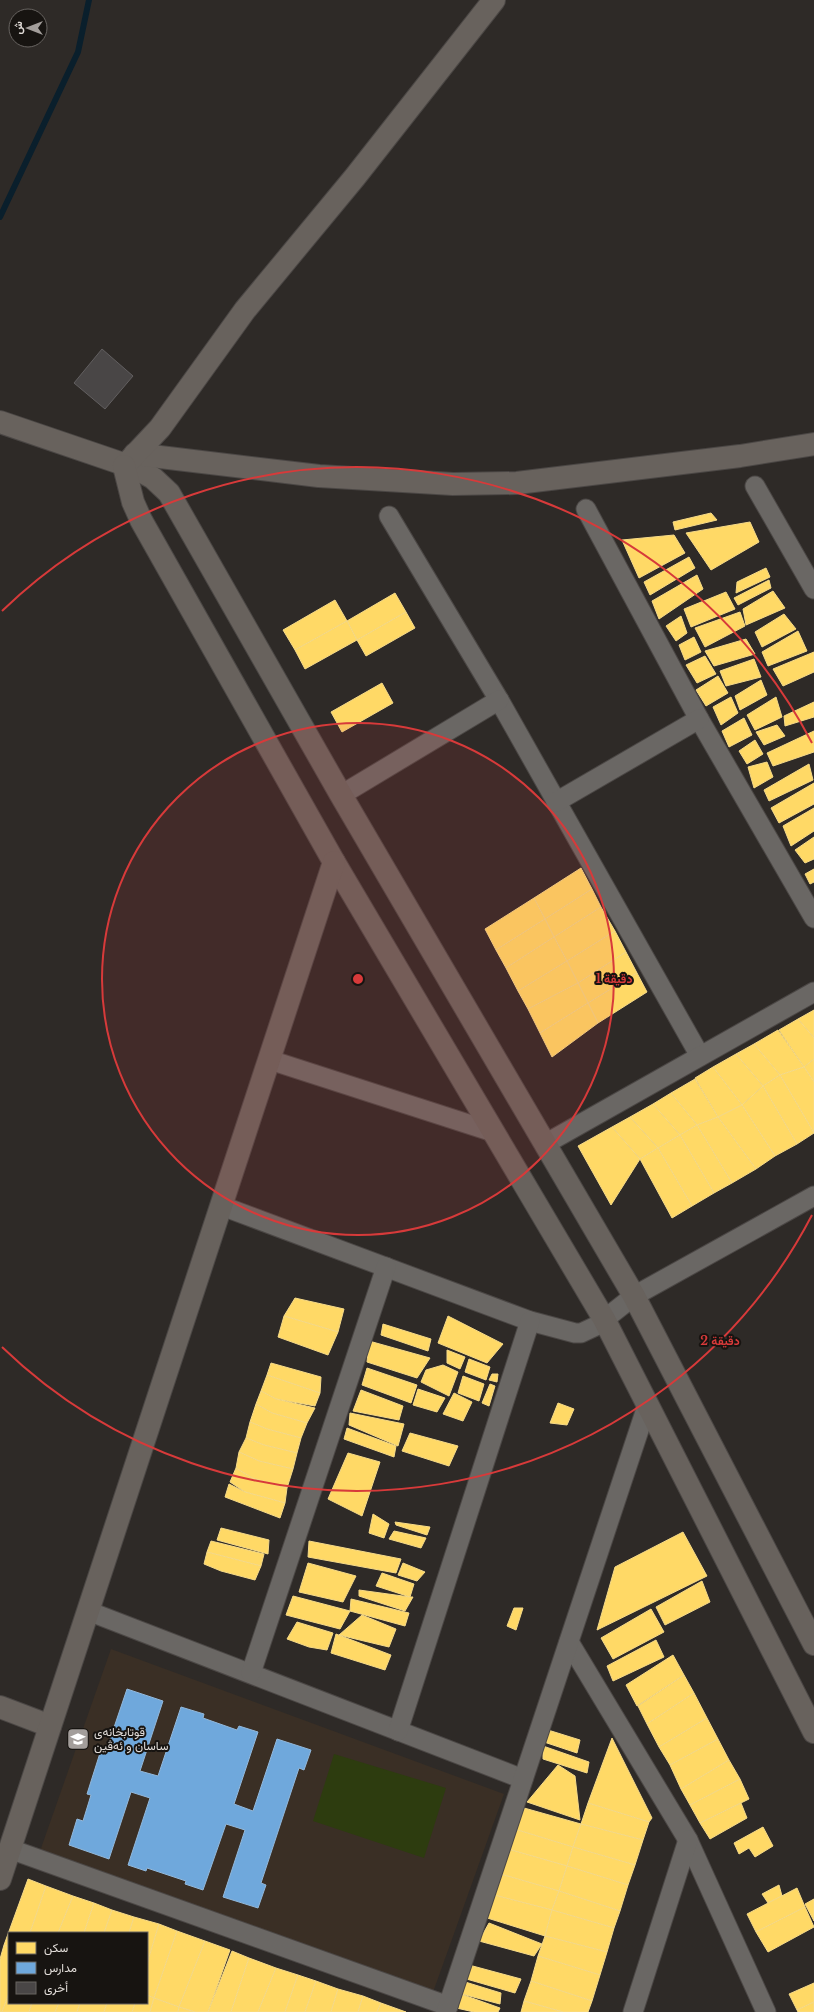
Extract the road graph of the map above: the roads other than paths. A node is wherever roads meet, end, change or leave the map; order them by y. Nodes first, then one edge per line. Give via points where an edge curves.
1 (494, 0) edge
2 (0, 422) edge
3 (814, 444) edge
4 (130, 460) junction
5 (755, 486) dead end
6 (586, 509) dead end
7 (390, 516) dead end
8 (814, 589) edge
9 (499, 700) junction
10 (699, 720) junction
11 (341, 795) junction
12 (556, 802) junction
13 (334, 862) junction
14 (814, 918) edge
15 (814, 992) edge
16 (700, 1056) junction
17 (270, 1060) junction
18 (493, 1132) junction
19 (545, 1144) junction
20 (814, 1196) edge
21 (222, 1206) junction
22 (386, 1267) junction
23 (634, 1296) junction
24 (604, 1319) junction
25 (530, 1321) junction
26 (647, 1406) junction
27 (88, 1610) junction
28 (569, 1642) junction
29 (814, 1644) edge
30 (251, 1673) junction
31 (0, 1707) edge
32 (50, 1726) junction
33 (398, 1731) junction
34 (814, 1732) edge
35 (523, 1779) junction
36 (688, 1840) junction
37 (10, 1849) junction
38 (0, 1879) edge
39 (447, 2009) edge
40 (633, 2012) edge
41 (766, 2012) edge

1 - 4 street via 355,177 245,310 160,428
2 - 4 street
3 - 4 street via 740,456 517,483 453,484
4 - 11 street via 135,468 154,478 169,493
4 - 13 street via 127,484 141,520
5 - 8 street
6 - 10 street
7 - 9 street
9 - 11 street
9 - 12 street
10 - 12 street
10 - 14 street
11 - 19 street
12 - 16 street
13 - 17 street
13 - 18 street
15 - 16 street
16 - 19 street
17 - 18 street
17 - 21 street
18 - 24 street
19 - 23 street
20 - 23 street
21 - 22 street
21 - 27 street
22 - 25 street
22 - 30 street
23 - 24 street
23 - 29 street
24 - 25 street via 588,1331 575,1333
24 - 26 street
25 - 33 street
26 - 28 street
26 - 34 street
27 - 30 street
27 - 32 street
28 - 35 street
28 - 36 street
30 - 33 street
31 - 32 street
32 - 37 street
33 - 35 street
35 - 39 street
36 - 40 street
36 - 41 street
37 - 38 street
37 - 39 street

